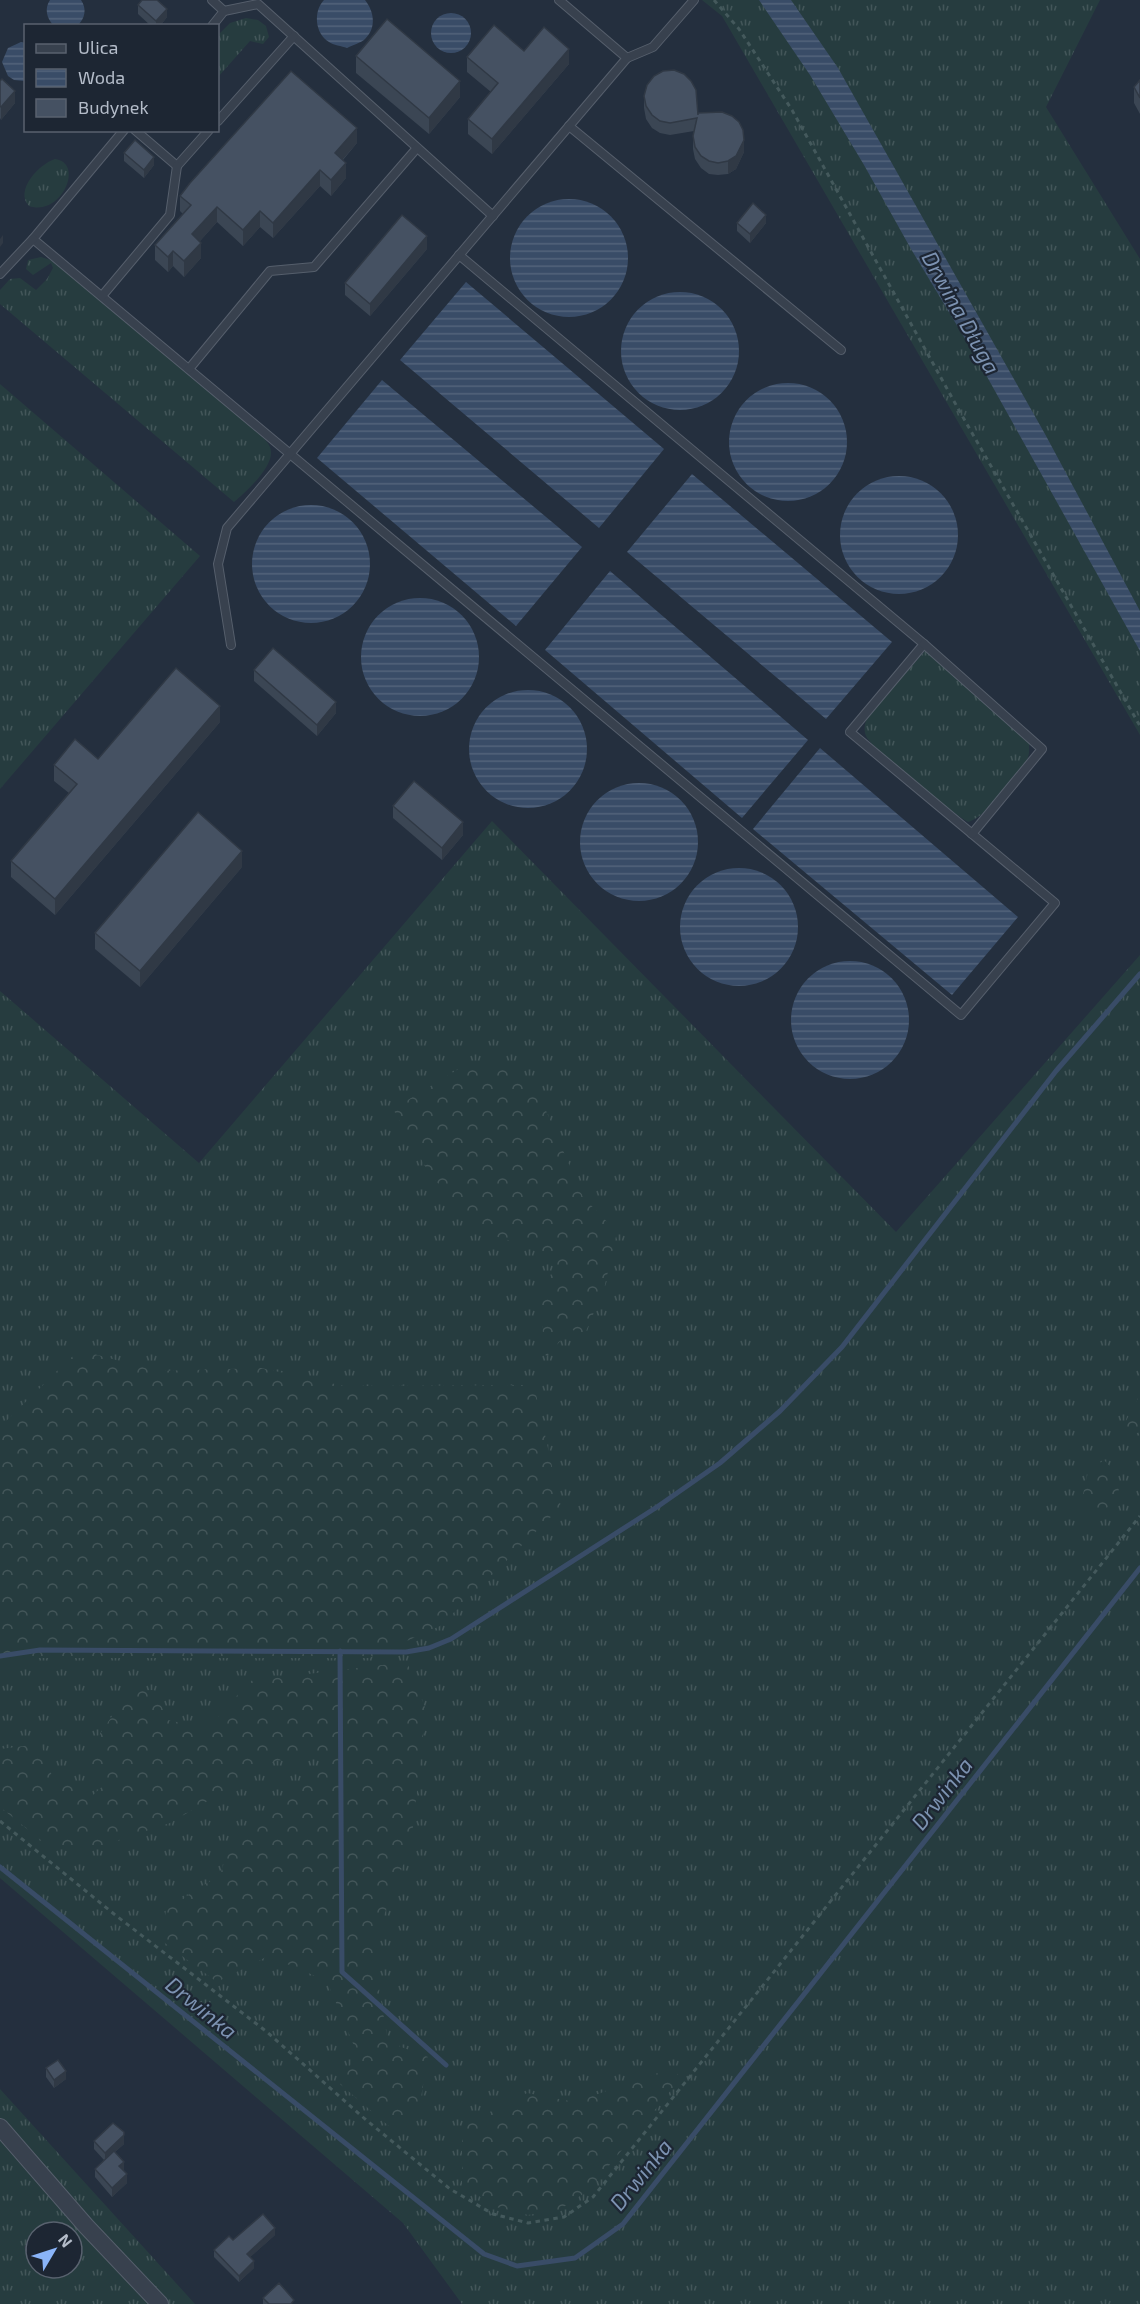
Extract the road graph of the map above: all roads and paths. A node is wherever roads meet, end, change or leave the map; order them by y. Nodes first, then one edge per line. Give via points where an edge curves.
1 (212, 0) edge
2 (559, 0) edge
3 (694, 0) edge
4 (714, 0) edge
5 (224, 10) junction
6 (214, 24) edge
7 (294, 36) junction
8 (627, 58) junction
9 (219, 120) edge
10 (569, 126) junction
11 (122, 132) edge
12 (137, 132) edge
13 (207, 132) edge
14 (417, 148) junction
15 (177, 166) junction
16 (493, 216) junction
17 (33, 239) junction
18 (459, 255) junction
19 (0, 274) edge
20 (102, 296) junction
21 (841, 350) dead end
22 (189, 369) junction
23 (290, 454) junction
24 (924, 644) junction
25 (231, 645) dead end
26 (1140, 726) edge
27 (972, 834) junction
28 (1140, 1516) edge
29 (0, 1821) edge
30 (0, 2127) edge
31 (160, 2304) edge

1 - 5 lane
2 - 8 lane
3 - 8 lane via 652,47
4 - 26 path via 739,29 796,117
5 - 6 lane
5 - 7 lane via 258,4
7 - 9 lane
7 - 14 lane
8 - 10 lane
10 - 16 lane
10 - 21 lane
11 - 17 lane
12 - 15 lane
13 - 15 lane
14 - 16 lane
14 - 22 lane via 314,267 270,271
15 - 20 lane via 171,215
16 - 18 lane
17 - 19 lane
17 - 20 lane
18 - 23 lane
18 - 24 lane
20 - 22 lane
22 - 23 lane
23 - 25 lane via 226,528 218,564
23 - 27 lane via 961,1015 1055,903
24 - 27 lane via 1042,749
24 - 27 lane via 850,732
28 - 29 path via 593,2197 564,2217 528,2223 511,2219 493,2214 450,2189 267,2032
30 - 31 street

